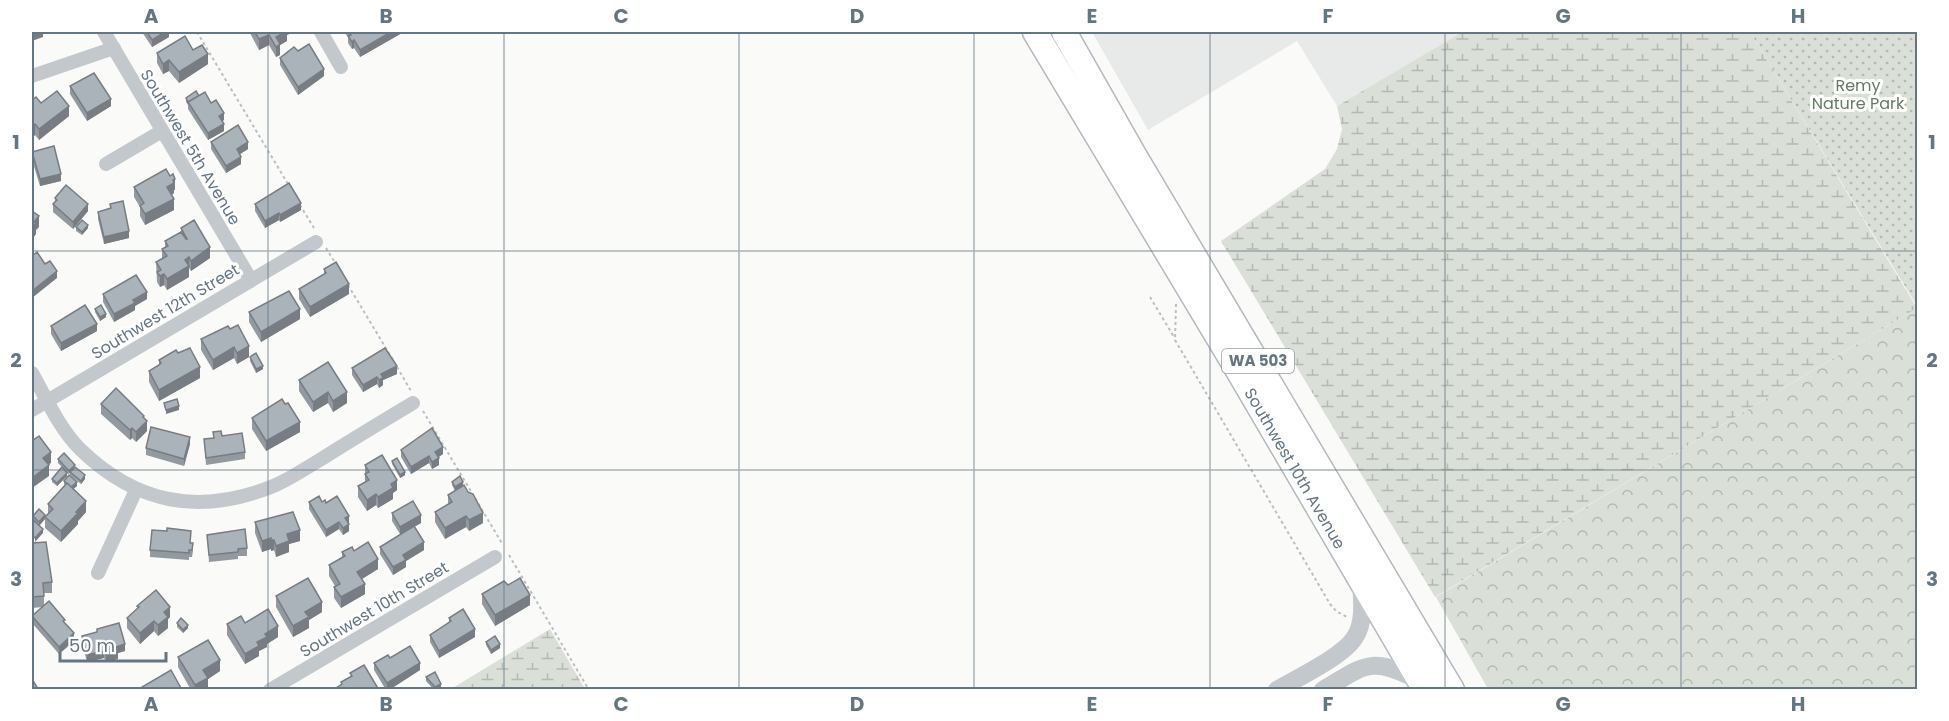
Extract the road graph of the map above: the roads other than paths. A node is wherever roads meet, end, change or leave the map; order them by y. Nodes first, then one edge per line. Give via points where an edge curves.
1 (104, 32) edge
2 (321, 32) edge
3 (1035, 32) edge
4 (1064, 32) edge
5 (114, 48) junction
6 (341, 67) dead end
7 (32, 76) edge
8 (162, 131) junction
9 (106, 164) dead end
10 (320, 241) road end
11 (251, 280) junction
12 (32, 373) edge
13 (47, 400) junction
14 (417, 403) road end
15 (32, 410) edge
16 (136, 490) junction
17 (495, 557) dead end
18 (98, 573) dead end
19 (1361, 580) junction
20 (1422, 685) edge
21 (270, 690) edge
22 (1277, 690) edge
23 (1323, 690) edge
24 (1452, 690) edge

1 - 5 street, Southwest 5th Avenue
2 - 6 street
3 - 19 highway, Southwest 10th Avenue / WA 503
4 - 24 highway, Southwest 10th Avenue / WA 503
5 - 7 street
5 - 8 street, Southwest 5th Avenue
8 - 9 street
8 - 11 street, Southwest 5th Avenue
10 - 11 street, Southwest 12th Street
11 - 13 street, Southwest 12th Street
12 - 13 street
13 - 15 street, Southwest 12th Street
13 - 16 street via 80,449
14 - 16 street via 272,487 202,503
16 - 18 street
17 - 21 street, Southwest 10th Street
19 - 20 highway, Southwest 10th Avenue / WA 503
19 - 22 street via 1362,610 1355,637 1344,650
20 - 23 street via 1396,669 1375,664 1356,670

